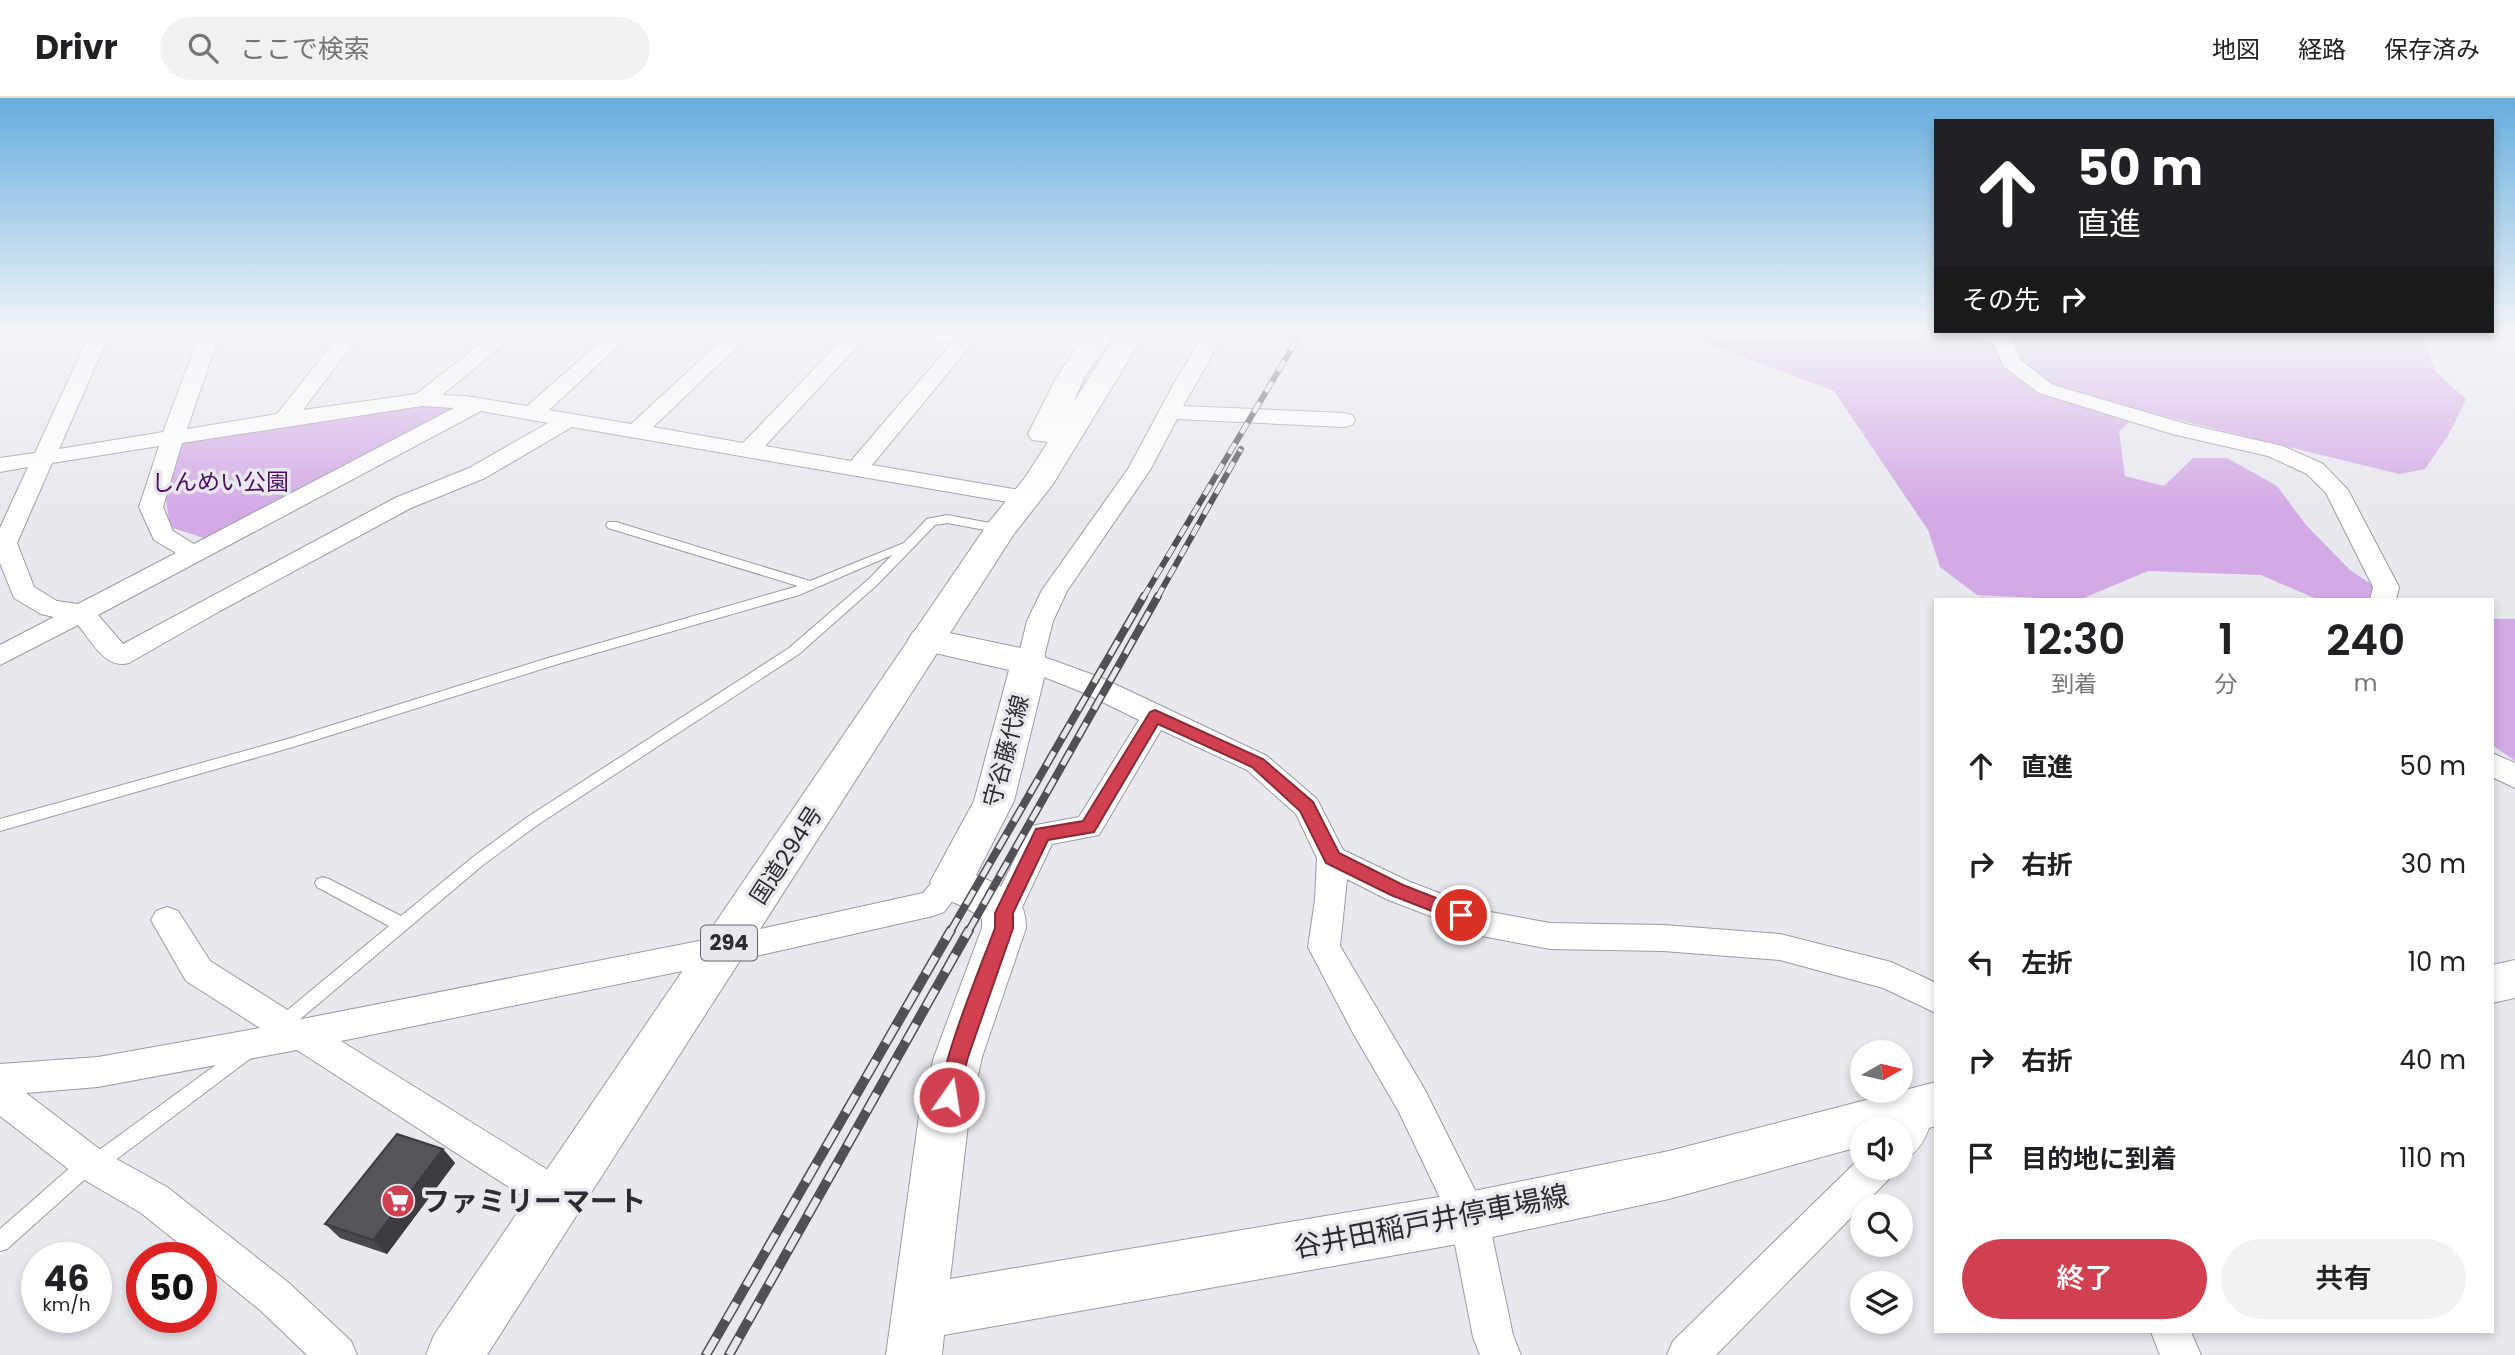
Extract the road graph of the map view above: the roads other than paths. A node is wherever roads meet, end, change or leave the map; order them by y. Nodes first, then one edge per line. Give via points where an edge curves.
1 (72, 392) edge
2 (189, 392) edge
3 (306, 392) edge
4 (433, 392) edge
5 (556, 392) edge
6 (679, 392) edge
7 (804, 392) edge
8 (921, 392) edge
9 (1064, 392) edge
10 (1092, 392) edge
11 (1180, 392) edge
12 (2055, 392) edge
13 (422, 400) junction
14 (478, 404) junction
15 (1168, 412) junction
16 (531, 414) junction
17 (284, 420) junction
18 (568, 420) junction
19 (1344, 420) dead end
20 (636, 432) junction
21 (172, 439) junction
22 (750, 449) junction
23 (41, 458) junction
24 (0, 465) edge
25 (856, 469) junction
26 (1014, 508) junction
27 (612, 525) dead end
28 (911, 543) junction
29 (194, 554) junction
30 (812, 586) junction
31 (2384, 598) edge
32 (82, 613) junction
33 (926, 640) junction
34 (0, 656) edge
35 (1030, 662) junction
36 (1155, 716) junction
37 (2494, 763) edge
38 (2515, 777) edge
39 (0, 825) edge
40 (1332, 858) junction
41 (951, 882) junction
42 (323, 883) dead end
43 (1004, 913) junction
44 (167, 920) dead end
45 (400, 923) junction
46 (725, 949) junction
47 (2515, 979) edge
48 (2494, 984) edge
49 (1934, 998) edge
50 (281, 1034) junction
51 (0, 1080) edge
52 (0, 1095) edge
53 (1918, 1119) edge
54 (91, 1164) junction
55 (1863, 1180) edge
56 (559, 1198) junction
57 (1469, 1217) junction
58 (0, 1242) edge
59 (2171, 1333) edge
60 (913, 1342) edge
61 (337, 1355) edge
62 (454, 1355) edge
63 (1500, 1355) edge
64 (1687, 1355) edge
65 (2181, 1355) edge

1 - 23 street
2 - 21 street
3 - 17 street
4 - 13 street
5 - 16 street
6 - 20 street
7 - 22 street
8 - 25 street
9 - 26 main road, 国道294号 / 294
10 - 26 main road, 国道294号 / 294
11 - 15 street
12 - 31 street via 2275,451 2315,469 2336,490 2386,587
13 - 14 street
13 - 17 street
14 - 16 street
14 - 29 street
15 - 19 street
15 - 35 street via 1139,470 1055,590 1040,621
16 - 18 street
17 - 21 street
18 - 20 street
18 - 32 street via 477,473 403,503 120,657
20 - 22 street
21 - 23 street
21 - 29 street via 151,507 163,535
22 - 25 street
23 - 24 street
23 - 32 street via 5,543 23,592 50,608
25 - 26 street
26 - 28 lane via 931,522
26 - 33 main road, 国道294号 / 294
27 - 30 lane
28 - 30 lane
28 - 45 lane via 794,651 531,822
29 - 32 street
30 - 39 lane
32 - 34 street
33 - 35 main road, 守谷藤代線
33 - 46 main road, 国道294号 / 294
35 - 36 street
35 - 41 main road, 守谷藤代線 via 994,802
36 - 40 street via 1257,763 1307,807
36 - 43 street via 1088,827 1042,834
37 - 38 street
40 - 49 street via 1397,890 1482,923 1550,936 1780,947 1891,976
40 - 57 street via 1324,947 1412,1101
41 - 43 main road via 989,898
41 - 46 street via 933,903
42 - 45 lane
43 - 60 main road via 1004,928 958,1057 944,1116
44 - 50 street via 198,971
45 - 50 lane
46 - 50 street
46 - 56 main road, 国道294号 / 294
47 - 48 main road
50 - 51 street via 97,1072
50 - 54 lane
50 - 56 street
52 - 54 street
53 - 57 main road, 谷井田稲戸井停車場線
54 - 58 lane
54 - 61 street via 154,1200 275,1297
55 - 64 street
56 - 62 main road, 国道294号 / 294
57 - 60 main road, 谷井田稲戸井停車場線
57 - 63 street
59 - 65 street

